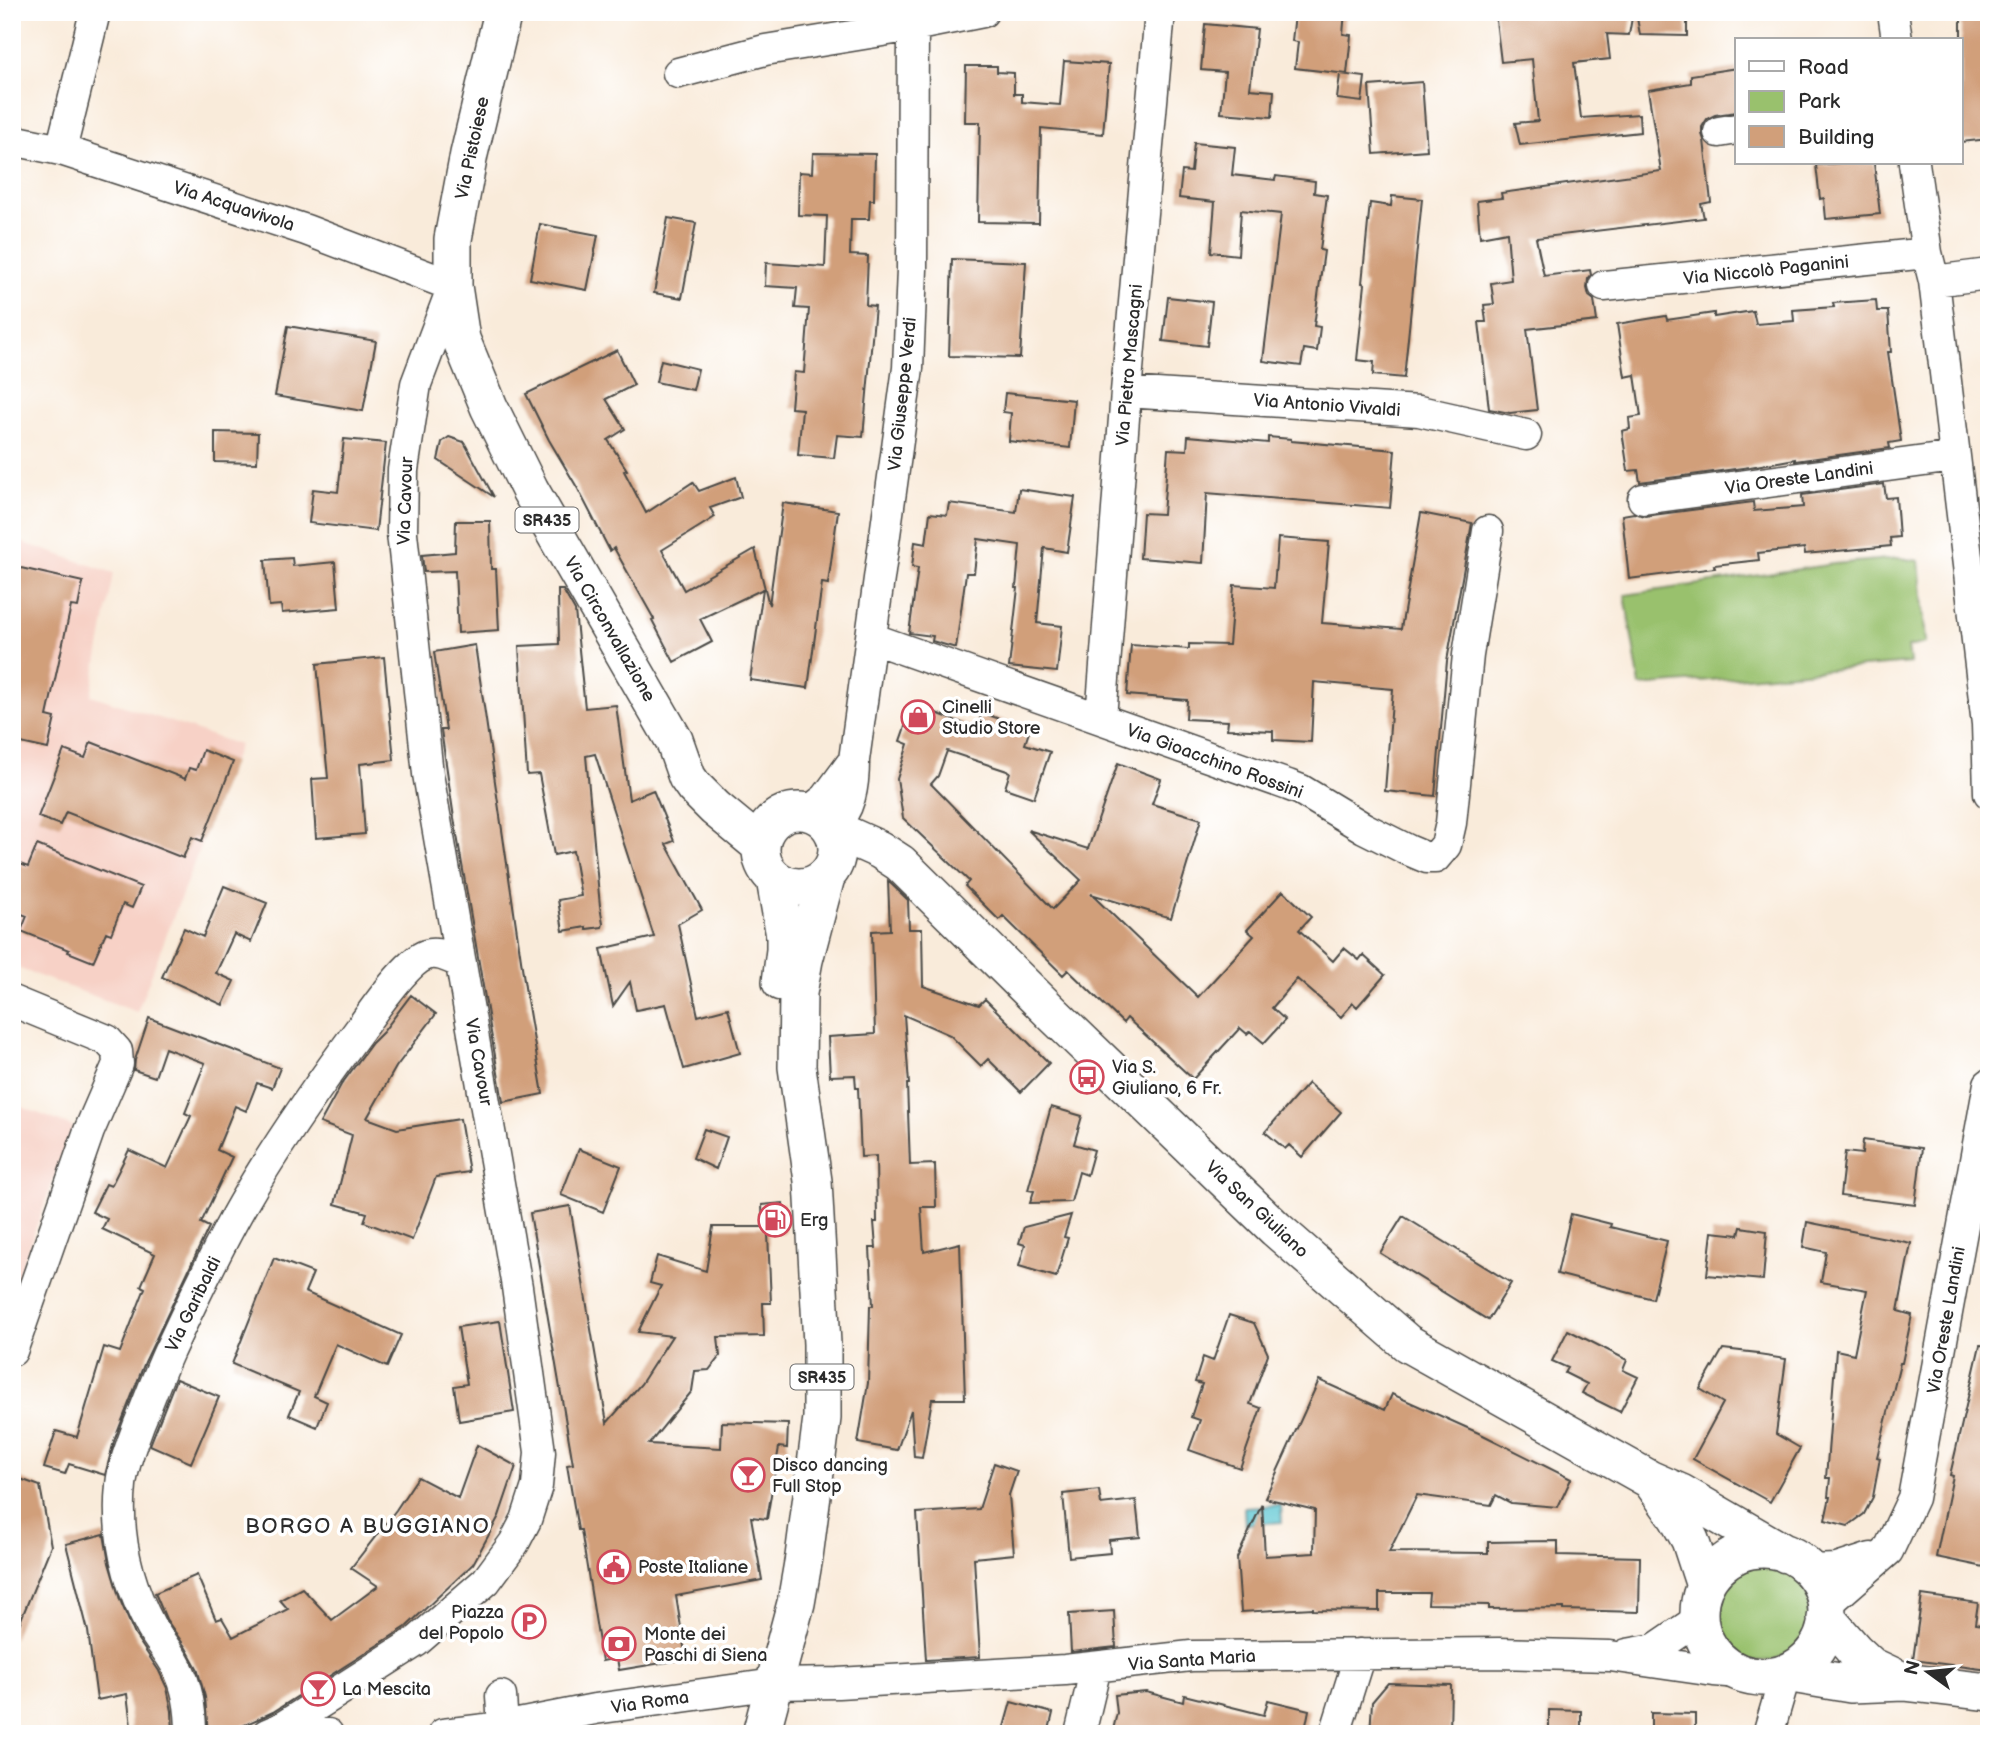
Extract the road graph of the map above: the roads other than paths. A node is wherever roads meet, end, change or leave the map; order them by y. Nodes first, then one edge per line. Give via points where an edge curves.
1 (95, 12) edge
2 (503, 12) edge
3 (983, 12) edge
4 (1160, 12) edge
5 (1893, 12) edge
6 (913, 26) junction
7 (1897, 38) edge
8 (678, 73) dead end
9 (12, 140) edge
10 (61, 150) junction
11 (1914, 164) edge
12 (1931, 267) junction
13 (1989, 274) edge
14 (453, 286) junction
15 (1604, 286) dead end
16 (1126, 392) junction
17 (1526, 435) dead end
18 (1954, 457) junction
19 (1643, 499) dead end
20 (1488, 531) dead end
21 (871, 638) junction
22 (1101, 718) junction
23 (1988, 724) edge
24 (674, 740) junction
25 (1988, 783) edge
26 (807, 819) junction
27 (761, 846) junction
28 (829, 873) junction
29 (913, 877) junction
30 (775, 879) junction
31 (461, 963) junction
32 (12, 1001) edge
33 (797, 1067) junction
34 (1989, 1084) edge
35 (12, 1351) edge
36 (1649, 1479) junction
37 (1888, 1552) junction
38 (1798, 1562) junction
39 (1702, 1602) junction
40 (1826, 1611) junction
41 (1360, 1654) junction
42 (1609, 1656) junction
43 (1096, 1667) junction
44 (1740, 1672) junction
45 (1786, 1673) junction
46 (775, 1684) junction
47 (1920, 1684) junction
48 (1989, 1692) edge
49 (500, 1696) dead end
50 (1989, 1717) edge
51 (503, 1727) junction
52 (274, 1731) edge
53 (191, 1734) edge
54 (328, 1734) edge
55 (443, 1734) edge
56 (761, 1734) edge
57 (1080, 1734) edge
58 (1335, 1734) edge
59 (1768, 1734) edge

1 - 10 street
2 - 14 main road, Via Pistoiese / SR435 via 453,239
3 - 6 street
4 - 16 street, Via Pietro Mascagni
5 - 7 street
6 - 8 street via 765,50
6 - 21 street, Via Giuseppe Verdi via 910,338
9 - 10 street, Via Acquavivola
10 - 14 street, Via Acquavivola via 306,230
11 - 12 street
12 - 13 street, Via Niccolò Paganini
12 - 15 street, Via Niccolò Paganini
12 - 18 street
14 - 24 main road, Via Circonvallazione / SR435 via 461,339 508,447
14 - 31 street, Via Cavour via 416,384 403,470 402,533 428,774
16 - 17 street, Via Antonio Vivaldi via 1419,411
16 - 22 street, Via Pietro Mascagni
18 - 19 street, Via Oreste Landini
18 - 23 street
20 - 22 street, Via Gioacchino Rossini via 1468,655 1451,823 1446,845 1435,858 1364,828 1301,790
21 - 22 street, Via Gioacchino Rossini
21 - 26 street, Via Giuseppe Verdi via 850,799 843,816
23 - 25 street
24 - 26 main road, Via Circonvallazione / SR435 via 726,794 748,805
24 - 27 main road, Via Circonvallazione / SR435 via 694,787
26 - 27 main road via 766,831
26 - 28 main road, Via Circonvallazione / SR435 via 837,845
26 - 29 main road, Via San Giuliano via 888,855
27 - 30 main road, Via Circonvallazione / SR435 via 765,865
28 - 29 main road via 879,869
28 - 30 main road via 805,887
28 - 33 main road, Via Circonvallazione / SR435 via 798,993
29 - 36 main road, Via San Giuliano via 1276,1229 1407,1343
30 - 33 main road, Via Circonvallazione / SR435 via 785,936 781,1023 787,1050
31 - 52 street, Via Cavour via 517,1287 540,1452 537,1486 526,1520 486,1581 478,1603
31 - 53 street, Via Garibaldi via 441,954 426,955 414,963 334,1063 236,1216 158,1376 130,1450 121,1483 121,1542 138,1600 186,1687
32 - 35 street via 107,1040 117,1051 118,1064 89,1131
33 - 46 main road, Via Circonvallazione / SR435 via 814,1194 822,1418 796,1603
34 - 37 street, Via Oreste Landini via 1913,1498
36 - 38 main road, Via San Giuliano
36 - 39 main road via 1690,1540
37 - 38 street via 1830,1570
37 - 40 street, Via Oreste Landini
38 - 39 main road via 1765,1549 1736,1555 1718,1568
38 - 40 main road via 1818,1580
39 - 42 street via 1655,1648
39 - 44 main road via 1703,1634 1709,1648
40 - 45 main road via 1814,1651
40 - 47 main road via 1871,1666
41 - 42 street, Via Santa Maria
41 - 43 street, Via Santa Maria via 1191,1656
41 - 58 street
42 - 44 street
43 - 46 street, Via Santa Maria
43 - 57 street
44 - 45 main road via 1763,1677
45 - 47 main road via 1851,1684
45 - 59 street
46 - 51 street, Via Roma
46 - 56 main road, Via Circonvallazione / SR435
47 - 48 main road
47 - 50 main road
49 - 51 street
51 - 55 street, Via Roma
52 - 54 street

